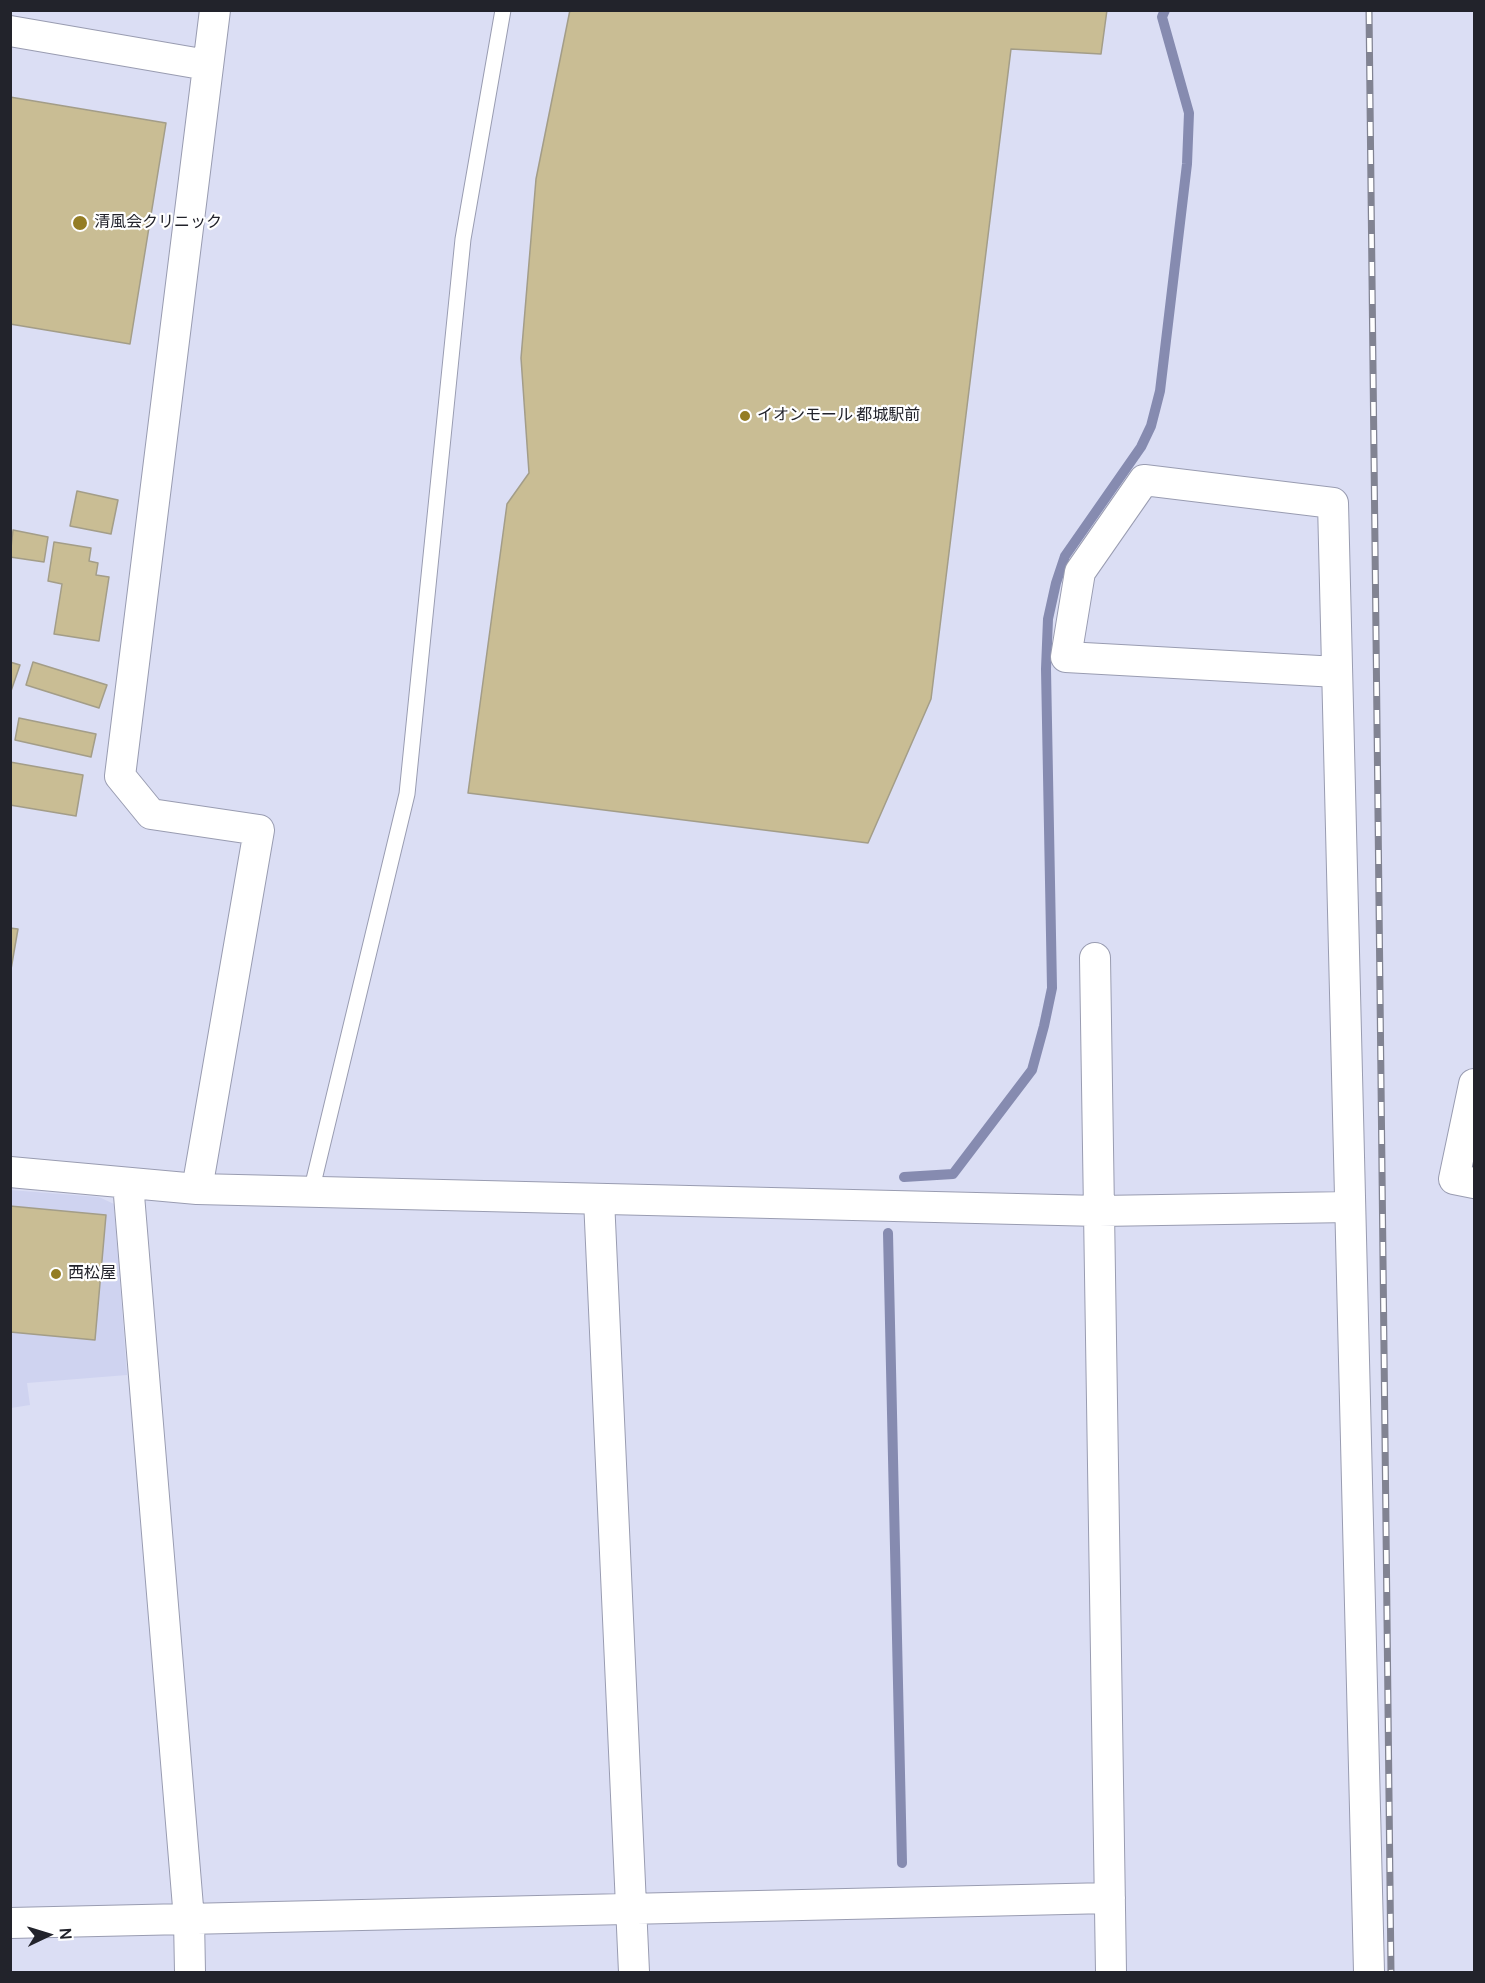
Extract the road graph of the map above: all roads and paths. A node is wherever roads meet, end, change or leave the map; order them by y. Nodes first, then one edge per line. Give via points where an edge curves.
1 (214, 10) edge
2 (503, 10) edge
3 (10, 31) edge
4 (207, 65) junction
5 (1337, 672) junction
6 (1095, 958) dead end
7 (1474, 1083) edge
8 (10, 1172) edge
9 (128, 1183) junction
10 (1474, 1183) edge
11 (197, 1189) junction
12 (311, 1192) junction
13 (599, 1199) junction
14 (1350, 1207) junction
15 (1099, 1211) junction
16 (1110, 1898) junction
17 (631, 1908) junction
18 (189, 1919) junction
19 (10, 1923) edge
20 (190, 1972) edge
21 (634, 1972) edge
22 (1111, 1972) edge
23 (1369, 1972) edge

1 - 4 street
2 - 12 lane via 463,239 407,794
3 - 4 street
4 - 11 street via 120,776 151,814 259,830
5 - 5 street via 1333,503 1144,480 1080,572 1066,657
5 - 14 street
6 - 15 street
7 - 10 street via 1454,1179
8 - 9 street
9 - 11 street
9 - 18 street
11 - 12 street
12 - 13 street
13 - 15 street
13 - 17 street
14 - 15 street
14 - 23 street
15 - 16 street
16 - 17 street
16 - 22 street
17 - 18 street
17 - 21 street
18 - 19 street
18 - 20 street

